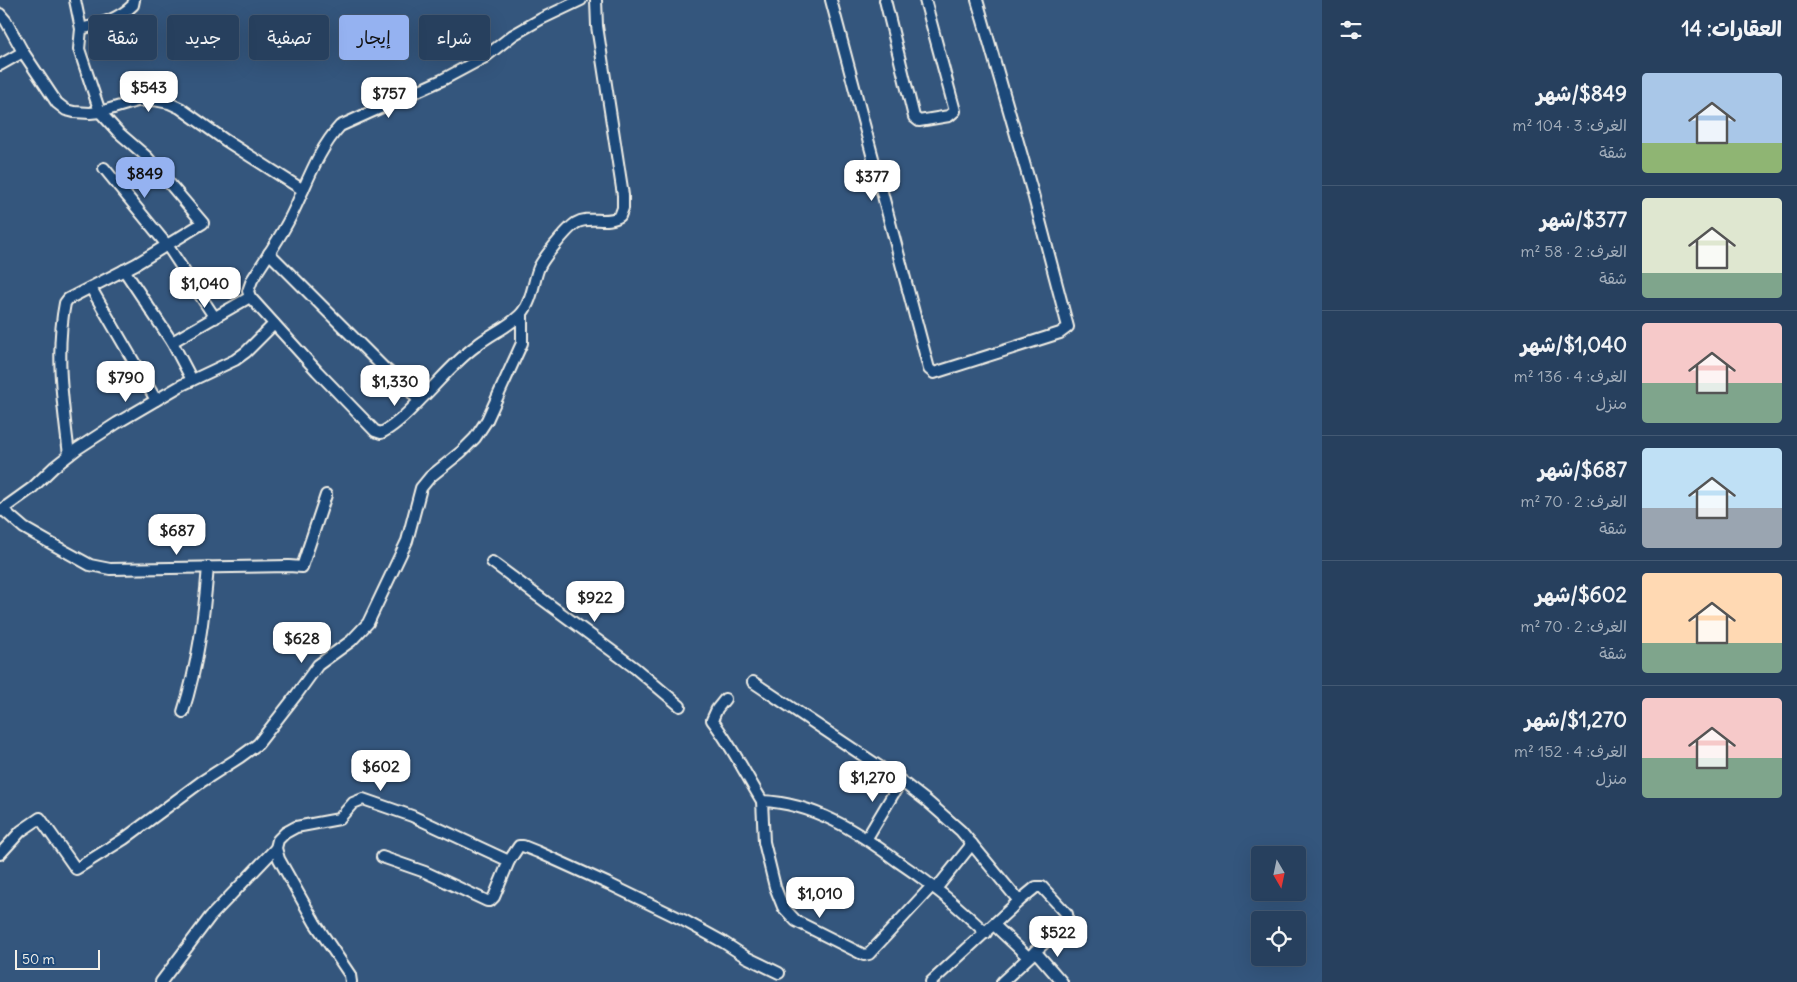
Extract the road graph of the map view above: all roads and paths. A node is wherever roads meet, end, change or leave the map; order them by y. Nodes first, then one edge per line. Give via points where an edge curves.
1 (75, 0) edge
2 (134, 0) edge
3 (581, 0) edge
4 (596, 0) edge
5 (831, 0) edge
6 (885, 0) edge
7 (925, 0) edge
8 (977, 0) edge
9 (0, 14) edge
10 (81, 29) junction
11 (23, 52) junction
12 (0, 65) edge
13 (100, 112) junction
14 (104, 168) dead end
15 (303, 190) junction
16 (167, 245) junction
17 (269, 253) junction
18 (124, 270) junction
19 (92, 288) junction
20 (250, 297) junction
21 (522, 313) junction
22 (215, 318) junction
23 (274, 324) junction
24 (172, 342) junction
25 (192, 380) junction
26 (156, 400) junction
27 (419, 401) junction
28 (69, 455) junction
29 (326, 495) dead end
30 (1, 510) edge
31 (492, 562) dead end
32 (208, 567) junction
33 (753, 682) dead end
34 (725, 699) dead end
35 (680, 706) dead end
36 (183, 712) dead end
37 (901, 781) junction
38 (762, 801) junction
39 (867, 838) junction
40 (972, 844) junction
41 (276, 848) junction
42 (0, 854) edge
43 (382, 857) dead end
44 (509, 861) junction
45 (934, 887) junction
46 (1019, 901) junction
47 (994, 925) junction
48 (986, 933) junction
49 (1032, 954) junction
50 (778, 972) dead end
51 (161, 982) edge
52 (351, 982) edge
53 (931, 982) edge
54 (1002, 982) edge
55 (1062, 982) edge

1 - 10 street
2 - 10 street via 134,5 119,16
3 - 15 street via 513,35 484,57 442,80 340,126 330,137
4 - 21 street via 623,208 616,218 577,223 539,268
5 - 8 street via 929,369 934,373 1060,333 1068,327
6 - 7 street via 914,118 919,121 949,116 955,111
9 - 11 street
10 - 13 street via 79,49
11 - 12 street
11 - 13 street via 57,103 66,110 79,113
13 - 15 street via 137,101 169,103
13 - 16 street via 147,156 202,220 202,224
14 - 16 street
15 - 17 street via 292,216
16 - 18 street
16 - 22 street
17 - 20 street via 252,280 248,291
17 - 27 street
18 - 19 street
18 - 24 street
19 - 26 street
19 - 28 street via 68,299 62,318 60,349
20 - 22 street
20 - 23 street
21 - 27 street via 458,360
21 - 42 street via 522,342 487,420 475,438 430,476 421,488 407,541 368,623 351,641 318,665 258,744 76,869 40,818 21,831
22 - 24 street
23 - 25 street via 235,360
23 - 27 street via 375,431 384,432
24 - 25 street
25 - 26 street
26 - 28 street
28 - 30 street
29 - 32 street via 302,567
30 - 32 street via 24,528 90,565 110,569
31 - 35 street via 635,668
32 - 36 street via 192,684
33 - 37 street
34 - 38 street via 712,720 730,744
37 - 39 street
37 - 40 street via 949,820
38 - 39 street via 813,812
38 - 45 street via 766,850 783,906 796,920 864,955 869,954
39 - 45 street
40 - 45 street
40 - 46 street
41 - 44 street via 285,833 296,827 339,819 353,803 362,799 412,816
41 - 51 street via 210,917
41 - 52 street via 287,874 350,974
43 - 44 street via 425,872 488,901 494,897
44 - 50 street via 519,846 538,852 683,920 746,958
45 - 48 street
46 - 47 street
46 - 49 street via 1040,886 1068,918
47 - 48 street
47 - 49 street
48 - 53 street
49 - 54 street
49 - 55 street

